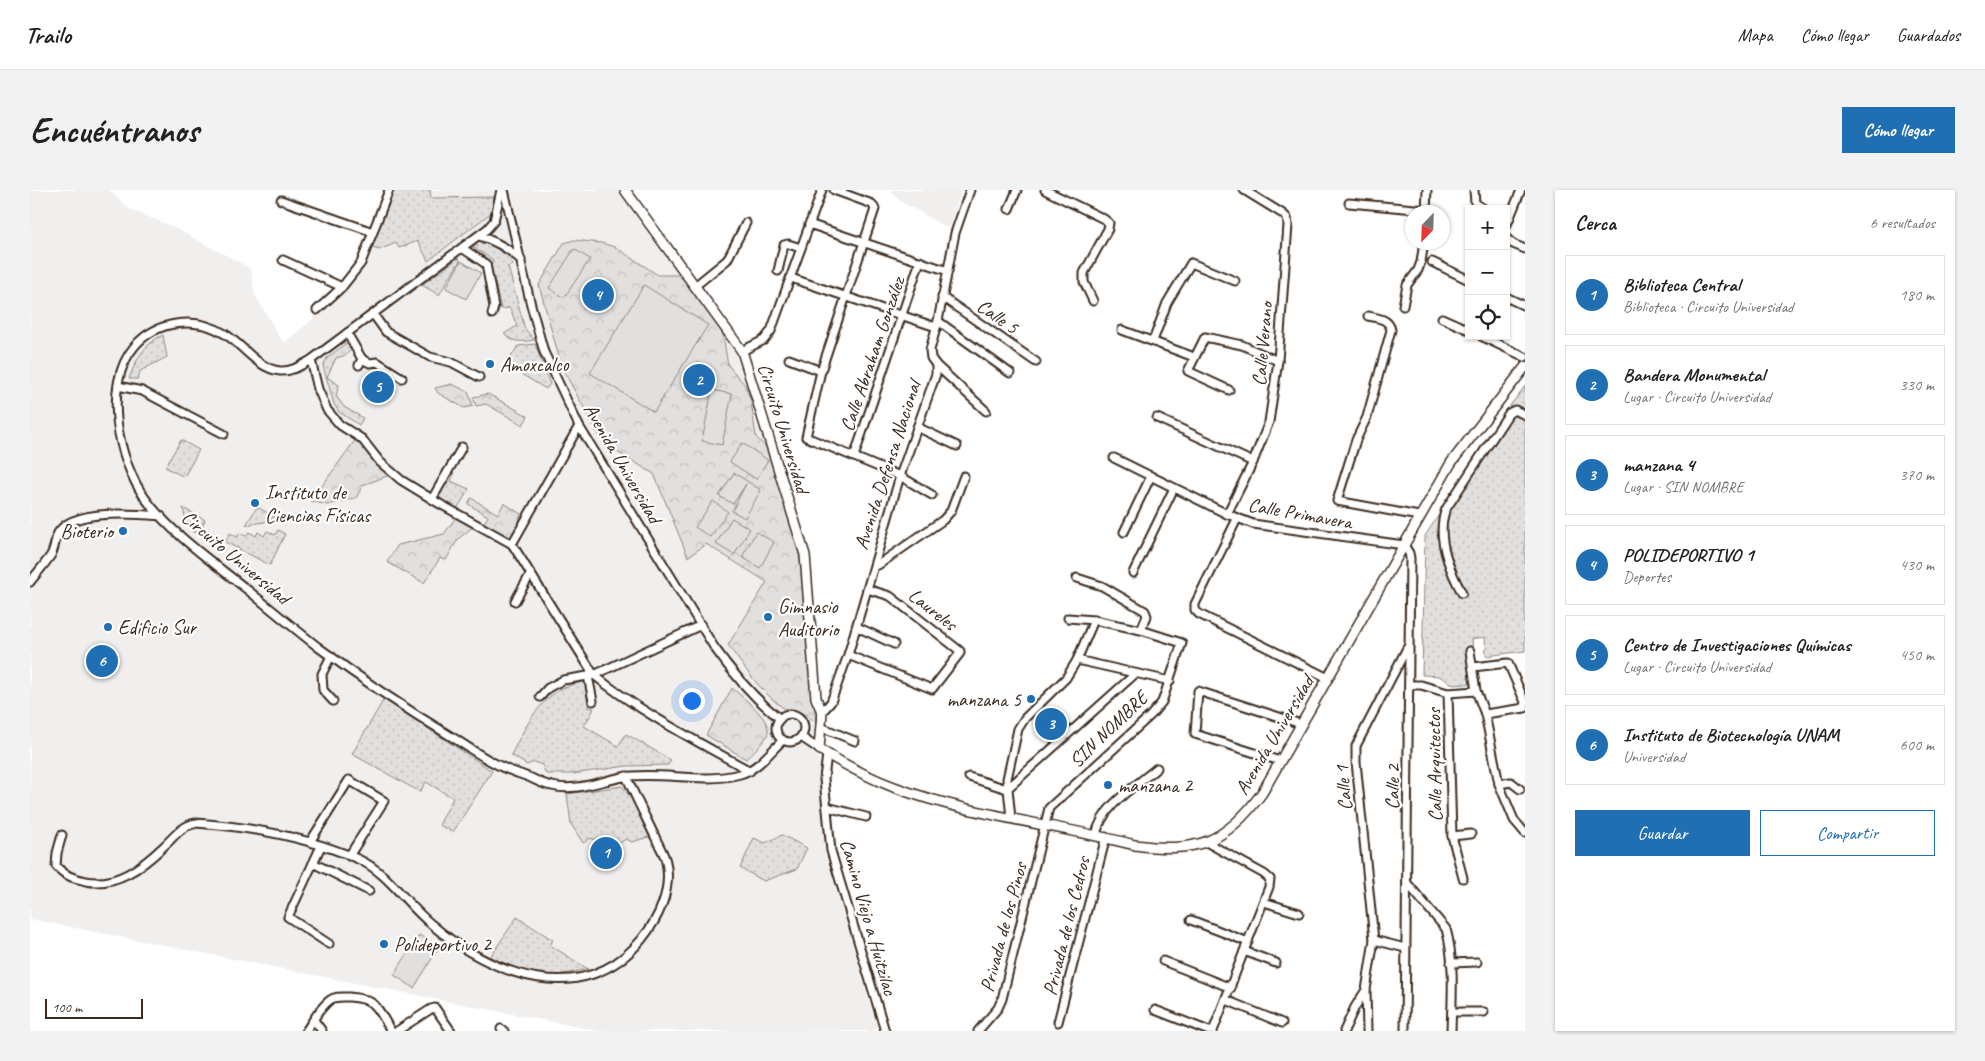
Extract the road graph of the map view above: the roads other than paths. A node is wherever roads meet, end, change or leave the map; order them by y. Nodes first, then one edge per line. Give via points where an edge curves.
1 (389, 190) edge
2 (502, 190) edge
3 (625, 190) edge
4 (822, 190) edge
5 (834, 190) edge
6 (970, 190) edge
7 (1018, 190) edge
8 (1046, 190) edge
9 (1244, 190) edge
10 (1427, 190) edge
11 (1474, 190) edge
12 (1521, 190) edge
13 (281, 200) dead end
14 (1349, 203) dead end
15 (1426, 205) edge
16 (1478, 205) edge
17 (1009, 209) dead end
18 (1405, 209) edge
19 (1510, 215) edge
20 (746, 223) dead end
21 (809, 224) junction
22 (373, 232) junction
23 (479, 236) junction
24 (1510, 241) edge
25 (864, 243) junction
26 (462, 248) junction
27 (801, 248) junction
28 (1525, 249) edge
29 (1423, 250) edge
30 (283, 260) dead end
31 (522, 261) junction
32 (920, 261) junction
33 (1432, 262) dead end
34 (778, 271) dead end
35 (948, 271) junction
36 (791, 278) junction
37 (1465, 278) edge
38 (1235, 281) dead end
39 (695, 286) junction
40 (342, 287) junction
41 (846, 296) junction
42 (942, 297) junction
43 (1510, 299) edge
44 (1093, 301) dead end
45 (1403, 306) dead end
46 (1525, 306) edge
47 (317, 310) dead end
48 (373, 314) junction
49 (492, 314) dead end
50 (903, 316) junction
51 (1368, 316) dead end
52 (1442, 318) dead end
53 (937, 324) junction
54 (1465, 328) edge
55 (1122, 330) dead end
56 (347, 333) junction
57 (1490, 340) edge
58 (1153, 341) junction
59 (742, 351) junction
60 (1194, 357) junction
61 (1525, 357) edge
62 (789, 359) dead end
63 (311, 360) junction
64 (1278, 361) junction
65 (1036, 362) dead end
66 (936, 365) junction
67 (1525, 367) edge
68 (821, 370) junction
69 (1010, 373) dead end
70 (479, 377) dead end
71 (402, 378) dead end
72 (118, 386) junction
73 (1229, 390) dead end
74 (986, 412) dead end
75 (1525, 415) edge
76 (1156, 418) dead end
77 (578, 426) junction
78 (917, 427) junction
79 (224, 434) dead end
80 (957, 446) dead end
81 (462, 447) dead end
82 (854, 457) junction
83 (1114, 458) dead end
84 (1253, 462) junction
85 (900, 476) junction
86 (964, 476) dead end
87 (1151, 476) junction
88 (1174, 488) junction
89 (932, 495) dead end
90 (432, 499) junction
91 (1227, 514) junction
92 (161, 516) junction
93 (1419, 516) junction
94 (1237, 519) junction
95 (1124, 532) dead end
96 (512, 544) junction
97 (1404, 545) junction
98 (878, 564) dead end
99 (1133, 573) dead end
100 (530, 575) junction
101 (1077, 578) dead end
102 (30, 582) edge
103 (868, 589) junction
104 (1462, 593) dead end
105 (515, 601) dead end
106 (1068, 618) dead end
107 (1094, 620) junction
108 (700, 625) junction
109 (857, 627) junction
110 (1141, 630) junction
111 (894, 644) dead end
112 (1408, 646) junction
113 (1470, 651) dead end
114 (848, 654) junction
115 (331, 656) junction
116 (1077, 660) junction
117 (1473, 667) junction
118 (1135, 674) junction
119 (591, 675) junction
120 (1328, 678) junction
121 (1170, 681) junction
122 (1409, 685) junction
123 (1476, 692) junction
124 (1448, 693) junction
125 (540, 697) dead end
126 (333, 701) dead end
127 (593, 701) dead end
128 (1525, 708) edge
129 (822, 712) junction
130 (1485, 714) junction
131 (780, 719) junction
132 (1301, 724) junction
133 (822, 727) junction
134 (801, 738) junction
135 (783, 740) junction
136 (855, 741) dead end
137 (823, 752) junction
138 (1280, 761) junction
139 (1157, 768) dead end
140 (750, 771) junction
141 (626, 776) junction
142 (970, 777) dead end
143 (1499, 784) junction
144 (1520, 789) dead end
145 (1007, 790) junction
146 (827, 807) junction
147 (866, 817) dead end
148 (1011, 818) junction
149 (1047, 824) junction
150 (1525, 833) edge
151 (1471, 834) dead end
152 (62, 835) dead end
153 (1096, 835) junction
154 (1452, 836) junction
155 (1106, 837) junction
156 (310, 842) junction
157 (1206, 842) junction
158 (321, 846) junction
159 (349, 856) junction
160 (313, 863) junction
161 (1464, 878) dead end
162 (1407, 883) junction
163 (369, 891) dead end
164 (1264, 902) junction
165 (1299, 913) dead end
166 (1190, 920) dead end
167 (1374, 940) junction
168 (1248, 942) junction
169 (329, 944) dead end
170 (1406, 948) junction
171 (1244, 951) junction
172 (1163, 961) dead end
173 (1477, 962) dead end
174 (1276, 963) dead end
175 (1451, 963) junction
176 (1231, 988) junction
177 (1366, 990) junction
178 (1226, 1000) junction
179 (1155, 1010) dead end
180 (1452, 1012) junction
181 (1484, 1012) dead end
182 (314, 1020) junction
183 (1058, 1022) dead end
184 (1282, 1023) dead end
185 (884, 1030) edge
186 (306, 1031) edge
187 (322, 1031) edge
188 (391, 1031) edge
189 (397, 1031) edge
190 (451, 1031) edge
191 (978, 1031) edge
192 (1209, 1031) edge
193 (1213, 1031) edge
194 (1344, 1031) edge
195 (1367, 1031) edge
196 (1405, 1031) edge
197 (1452, 1031) edge

1 - 22 street
2 - 23 street, Circuito Universidad via 494,222
2 - 31 street, Avenida Universidad
3 - 39 street, Circuito Universidad
4 - 21 street
5 - 25 street via 874,207
6 - 35 street, Avenida Defensa Nacional via 955,233
7 - 17 street
8 - 44 street via 1109,223 1084,273 1084,282
9 - 64 street, Calle Verano via 1287,218
10 - 15 street
11 - 16 street
12 - 19 street
13 - 22 street
14 - 18 street
20 - 39 street via 727,260
21 - 25 street
21 - 27 street
22 - 40 street via 360,263
23 - 26 street, Circuito Universidad
23 - 31 street via 505,246
24 - 28 street
25 - 32 street
25 - 41 street
26 - 48 street, Circuito Universidad
26 - 49 street via 486,264 494,307
27 - 34 street via 784,246
27 - 36 street
29 - 45 street via 1418,270 1407,285
30 - 40 street
31 - 77 street, Avenida Universidad via 544,352
32 - 35 street
32 - 50 street, Calle Abraham González
33 - 37 street
35 - 42 street, Avenida Defensa Nacional
36 - 41 street
36 - 59 street via 768,336
38 - 58 street via 1192,263 1167,303
39 - 59 street, Circuito Universidad
40 - 47 street
41 - 50 street
41 - 68 street
42 - 53 street, Avenida Defensa Nacional
42 - 65 street, Calle 5
43 - 46 street
48 - 56 street, Circuito Universidad
48 - 70 street via 386,332 430,357 452,362
50 - 53 street
50 - 82 street, Calle Abraham González
51 - 93 street via 1386,321 1392,330 1367,417 1356,440 1337,501
52 - 54 street
53 - 66 street, Avenida Defensa Nacional via 930,354
53 - 69 street
55 - 58 street
56 - 63 street, Circuito Universidad
56 - 71 street via 360,362 377,362
57 - 61 street
58 - 60 street
59 - 129 street, Circuito Universidad via 805,555 816,698
60 - 64 street via 1205,337 1242,345
60 - 73 street via 1188,371
62 - 68 street
63 - 72 street, Circuito Universidad via 298,368 282,371 268,368 226,334 207,326 168,324 134,347 124,364
63 - 90 street via 318,389 333,419 362,439 380,462 401,480
64 - 84 street, Calle Verano via 1269,422
66 - 74 street
66 - 78 street, Avenida Defensa Nacional via 936,374
67 - 93 street, Avenida Universidad via 1451,462
68 - 82 street via 806,437
72 - 79 street via 142,391
72 - 92 street, Circuito Universidad via 116,426 122,450 136,484
75 - 104 street via 1515,410 1509,413 1442,519 1441,532 1452,574
76 - 84 street
77 - 96 street
77 - 108 street, Avenida Universidad
78 - 80 street
78 - 85 street, Avenida Defensa Nacional
81 - 90 street
82 - 85 street
83 - 87 street, Calle Primavera
84 - 91 street, Calle Verano
85 - 89 street
85 - 103 street, Avenida Defensa Nacional
86 - 98 street via 951,511 943,520
87 - 88 street, Calle Primavera
87 - 95 street
88 - 91 street, Calle Primavera
88 - 99 street
90 - 96 street
91 - 94 street, Calle Primavera
92 - 102 street via 117,513 86,517 65,524 58,533 51,554
92 - 115 street, Circuito Universidad via 198,550
93 - 97 street, Avenida Universidad
94 - 97 street, Calle Primavera via 1273,528
94 - 120 street via 1195,604 1195,610
96 - 100 street
97 - 112 street, Calle 2 via 1410,558
97 - 120 street, Avenida Universidad
100 - 105 street
100 - 119 street
101 - 110 street via 1102,586 1144,611 1147,616
103 - 109 street, Avenida Defensa Nacional
103 - 114 street, Laureles via 890,596 929,625 960,654 932,689
106 - 107 street
107 - 110 street
107 - 116 street
108 - 119 street
108 - 131 street, Avenida Universidad via 736,677
109 - 111 street
109 - 114 street, Avenida Defensa Nacional
110 - 121 street via 1182,642
112 - 122 street, Calle 2
112 - 167 street, Calle 1 via 1361,734 1356,751
113 - 117 street
114 - 129 street, Avenida Defensa Nacional via 831,702
115 - 126 street via 322,674 323,690
115 - 141 street, Circuito Universidad via 398,704 500,766 552,786 572,787
116 - 118 street, SIN NOMBRE
116 - 145 street via 1066,678 1018,729
117 - 123 street
117 - 128 street via 1508,662
118 - 121 street, SIN NOMBRE
118 - 145 street, SIN NOMBRE
119 - 125 street via 563,680
119 - 127 street
119 - 140 street
120 - 132 street, Avenida Universidad
121 - 149 street, SIN NOMBRE via 1162,702 1151,715 1049,808
122 - 124 street
122 - 162 street, Calle 2
123 - 124 street
123 - 130 street
124 - 154 street, Calle Arquitectos
128 - 130 street
129 - 133 street
130 - 143 street
131 - 134 street via 788,715 798,716 804,724
131 - 135 street via 777,732
132 - 138 street, Avenida Universidad
132 - 138 street via 1198,691 1195,734
133 - 136 street
133 - 137 street
134 - 135 street via 792,742
134 - 137 street
135 - 140 street
137 - 146 street, Camino Viejo a Huitzilac
137 - 148 street, Avenida Universidad via 854,770 895,787
138 - 157 street, Avenida Universidad via 1246,815
139 - 153 street via 1106,812 1098,824
140 - 141 street, Circuito Universidad via 718,777
141 - 159 street via 666,862 667,886 662,908 638,944 605,970 583,977 538,978 499,968 463,948 431,924 373,867
142 - 145 street
143 - 144 street via 1511,782
143 - 150 street via 1515,823
145 - 148 street
146 - 147 street
146 - 185 street, Camino Viejo a Huitzilac via 834,865
148 - 149 street, Avenida Universidad
149 - 153 street, Avenida Universidad
149 - 191 street, Privada de los Pinos via 1002,999
151 - 154 street
152 - 156 street via 56,866 64,875 96,883 135,871 186,825 196,823 264,831
153 - 155 street, Avenida Universidad
154 - 161 street, Calle Arquitectos
155 - 157 street, Avenida Universidad via 1160,848 1187,848
155 - 183 street, Privada de los Cedros
156 - 158 street
156 - 159 street via 349,780 384,801
157 - 164 street via 1270,880
158 - 159 street
158 - 160 street
160 - 163 street
160 - 169 street via 288,917
162 - 170 street, Calle 2
162 - 175 street via 1446,929
164 - 165 street
164 - 168 street
166 - 168 street
167 - 170 street
167 - 177 street, Calle 1
168 - 171 street
170 - 196 street, Calle 2
171 - 174 street
171 - 176 street
172 - 176 street
173 - 175 street
175 - 180 street
176 - 178 street
177 - 194 street, Calle 1
177 - 195 street, Calle 1
178 - 184 street
178 - 193 street
179 - 192 street
180 - 181 street
180 - 197 street
182 - 186 street
182 - 187 street
182 - 188 street via 332,998 360,998 375,1005
189 - 190 street via 435,1008

